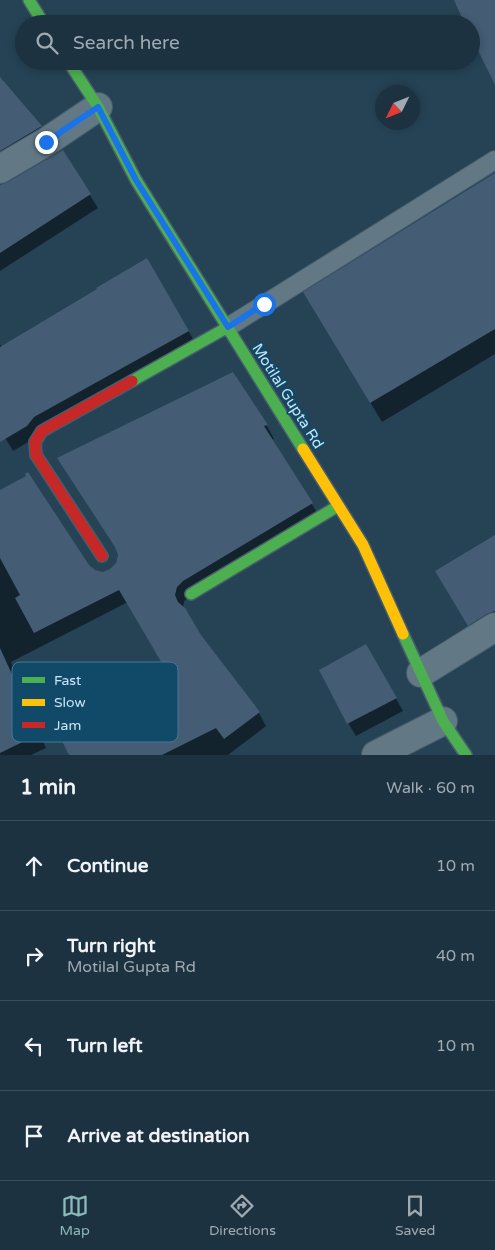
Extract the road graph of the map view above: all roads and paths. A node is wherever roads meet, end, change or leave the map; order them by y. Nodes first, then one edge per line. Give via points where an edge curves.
1 (29, 0) edge
2 (38, 15) edge
3 (74, 70) edge
4 (98, 107) junction
5 (495, 160) edge
6 (0, 169) edge
7 (228, 327) junction
8 (338, 506) junction
9 (102, 556) dead end
10 (191, 594) dead end
11 (495, 627) edge
12 (421, 673) junction
13 (442, 721) junction
14 (376, 755) edge
15 (466, 755) edge

1 - 2 street
3 - 4 street, Motilal Gupta Rd
4 - 6 street
4 - 7 street, Motilal Gupta Rd via 136,180
5 - 7 lane
7 - 8 street, Motilal Gupta Rd
7 - 9 street via 42,431 35,442 36,455
8 - 10 street
8 - 12 street, Motilal Gupta Rd via 363,545
11 - 12 street
12 - 13 street, Motilal Gupta Rd
13 - 14 street
13 - 15 street, Motilal Gupta Rd

